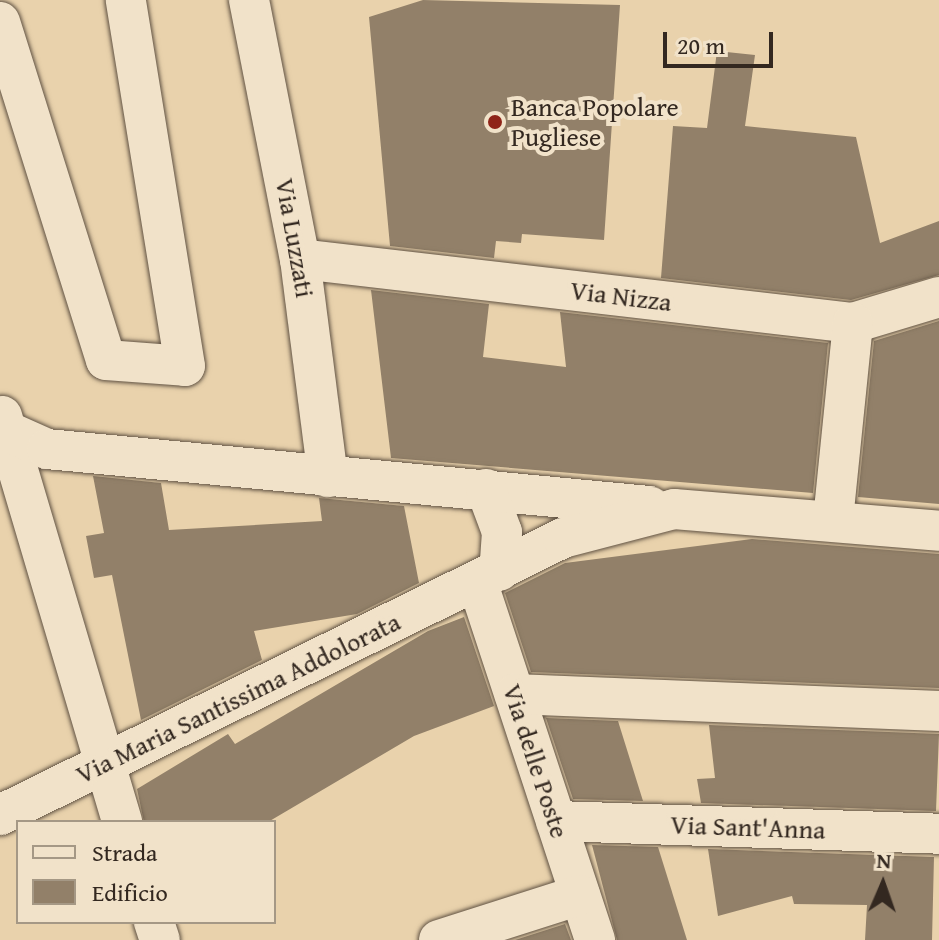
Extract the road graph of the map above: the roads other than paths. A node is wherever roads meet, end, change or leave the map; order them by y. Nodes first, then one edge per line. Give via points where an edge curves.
1 (126, 0) edge
2 (256, 2) edge
3 (0, 22) edge
4 (300, 259) junction
5 (939, 297) edge
6 (853, 323) junction
7 (2, 424) edge
8 (328, 477) junction
9 (486, 489) junction
10 (674, 509) junction
11 (833, 520) junction
12 (939, 531) edge
13 (488, 576) junction
14 (515, 694) junction
15 (939, 711) edge
16 (103, 764) junction
17 (0, 815) edge
18 (121, 820) edge
19 (556, 821) junction
20 (939, 834) edge
21 (580, 895) junction
22 (439, 940) edge
23 (595, 940) edge

1 - 3 street via 185,366 106,360
2 - 4 street, Via Luzzati
4 - 6 street, Via Nizza
4 - 8 street, Via Luzzati
5 - 6 street, Via Nizza
6 - 11 street
7 - 8 street via 47,449
7 - 16 street
8 - 9 street
9 - 10 street
9 - 13 street via 502,532
10 - 11 street
10 - 13 street, Via Maria Santissima Addolorata via 563,538
11 - 12 street
13 - 14 street, Via delle Poste
13 - 16 street, Via Maria Santissima Addolorata
14 - 15 street
14 - 19 street, Via delle Poste
16 - 17 street, Via Maria Santissima Addolorata
16 - 18 street
19 - 20 street, Via Sant'Anna
19 - 21 street, Via delle Poste
21 - 22 street
21 - 23 street, Via delle Poste

